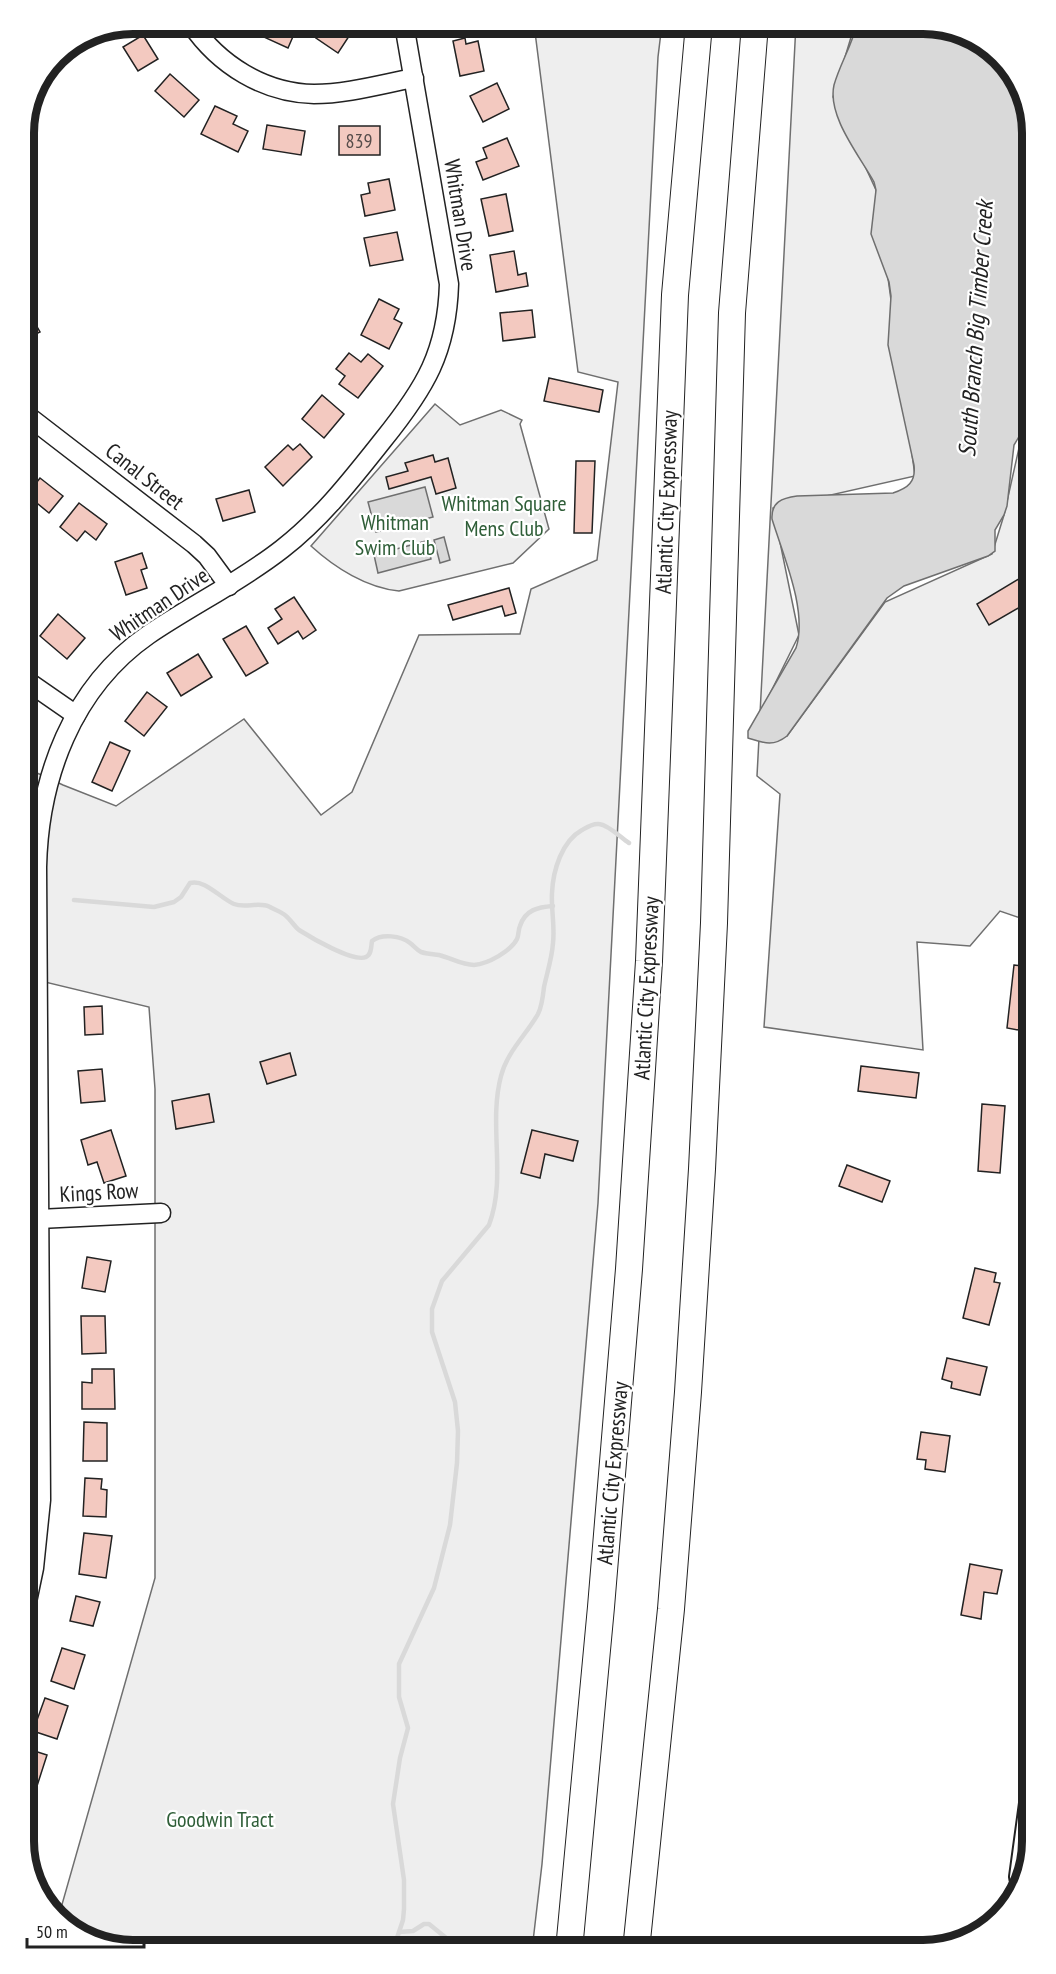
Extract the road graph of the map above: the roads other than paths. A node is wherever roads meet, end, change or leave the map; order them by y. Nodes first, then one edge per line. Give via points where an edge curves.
1 (199, 34) edge
2 (406, 34) edge
3 (698, 35) edge
4 (754, 35) edge
5 (414, 78) junction
6 (35, 421) edge
7 (229, 586) junction
8 (35, 687) edge
9 (76, 716) junction
10 (35, 963) edge
11 (34, 1165) edge
12 (161, 1213) dead end
13 (39, 1219) junction
14 (34, 1392) edge
15 (34, 1448) edge
16 (34, 1560) edge
17 (570, 1940) edge
18 (637, 1940) edge

1 - 5 street via 223,60 255,80 280,89 327,93
2 - 5 street, Whitman Drive
3 - 17 highway, Atlantic City Expressway via 675,295 649,960 602,1595
4 - 18 highway via 732,313 702,1181 671,1609
5 - 7 street, Whitman Drive via 448,284 445,321 435,360 412,404 326,509 283,549
6 - 7 street, Canal Street via 194,544
7 - 9 street, Whitman Drive via 134,645 90,693
8 - 9 street
9 - 10 street, Whitman Drive via 51,771 42,808 37,849
11 - 13 street, Whitman Drive
12 - 13 street, Kings Row
13 - 14 street, Whitman Drive
15 - 16 street, Whitman Drive via 41,1500

